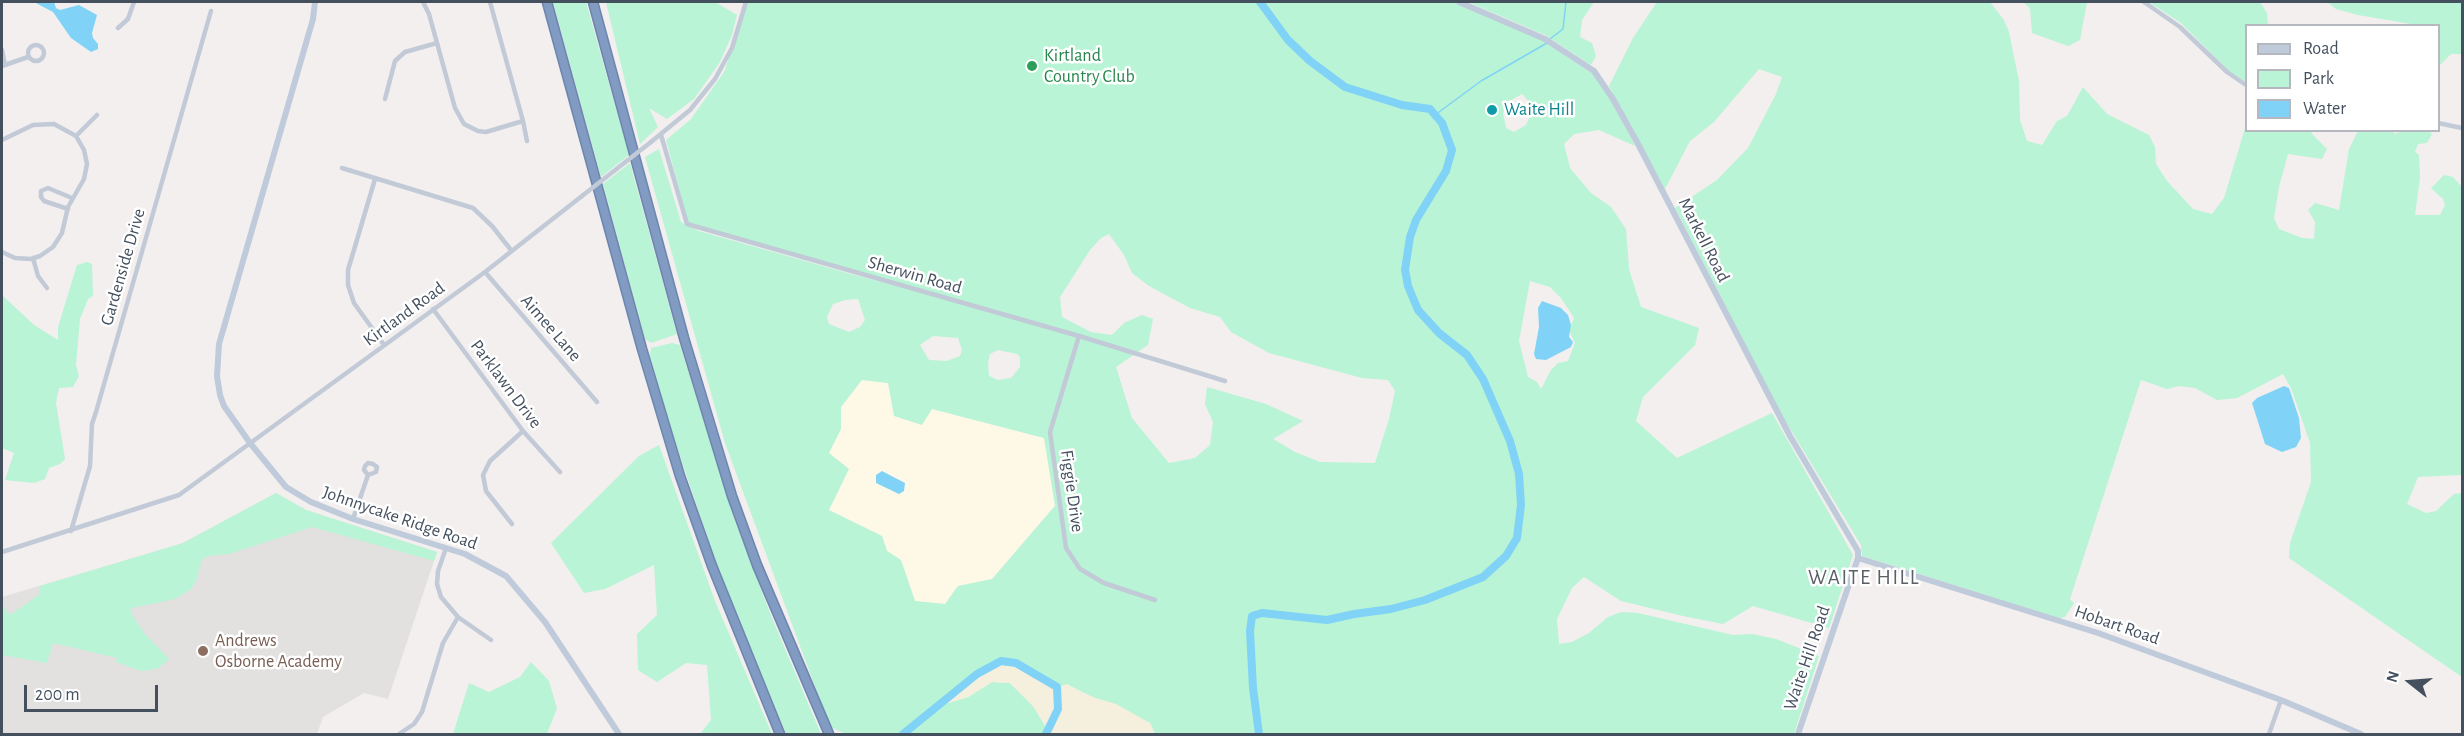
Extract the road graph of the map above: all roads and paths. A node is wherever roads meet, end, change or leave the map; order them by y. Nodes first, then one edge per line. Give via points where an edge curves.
1 (134, 2) edge
2 (315, 2) edge
3 (423, 2) edge
4 (490, 2) edge
5 (547, 2) edge
6 (593, 2) edge
7 (746, 2) edge
8 (1459, 2) edge
9 (2144, 2) edge
10 (211, 11) dead end
11 (118, 28) dead end
12 (437, 44) junction
13 (2, 50) edge
14 (28, 57) dead end
15 (3, 66) edge
16 (2245, 84) edge
17 (385, 99) dead end
18 (97, 115) dead end
19 (523, 121) junction
20 (2440, 123) edge
21 (2463, 128) edge
22 (661, 135) junction
23 (76, 136) junction
24 (2, 140) edge
25 (527, 141) dead end
26 (342, 168) dead end
27 (375, 179) junction
28 (72, 198) junction
29 (68, 209) junction
30 (511, 250) junction
31 (2, 252) edge
32 (33, 258) junction
33 (485, 272) junction
34 (48, 288) dead end
35 (433, 309) junction
36 (1079, 336) junction
37 (384, 345) junction
38 (1225, 381) dead end
39 (597, 402) dead end
40 (523, 431) junction
41 (250, 443) junction
42 (560, 472) dead end
43 (368, 475) dead end
44 (353, 519) junction
45 (512, 524) dead end
46 (71, 531) junction
47 (446, 548) junction
48 (2, 552) edge
49 (1858, 558) junction
50 (1155, 600) dead end
51 (458, 617) junction
52 (491, 640) dead end
53 (2281, 700) junction
54 (399, 735) edge
55 (619, 735) edge
56 (780, 735) edge
57 (829, 735) edge
58 (1798, 735) edge
59 (2269, 735) edge
60 (2361, 735) edge

1 - 11 street via 128,19
2 - 41 street, Johnnycake Ridge Road via 219,344 220,395 232,420
3 - 12 street
4 - 19 street
5 - 56 highway via 677,466 712,566
6 - 57 highway via 690,361 732,496
7 - 22 street, Kirtland Road via 732,48 715,79 690,110
8 - 49 street, Markell Road via 1545,39 1594,71 1613,99 1790,436 1858,550
9 - 16 street via 2180,27 2227,72
10 - 46 street, Gardenside Drive via 92,424 90,466
12 - 17 street via 405,52 395,61
12 - 19 street via 455,108 464,124 486,132
13 - 15 street
14 - 15 street
18 - 23 street
19 - 25 street
20 - 21 street
22 - 30 street, Kirtland Road, bridge
22 - 36 street, Sherwin Road via 687,224
23 - 24 street via 66,128 47,123 33,125
23 - 28 street via 84,150 87,168
26 - 27 street
27 - 30 street via 473,208
27 - 37 street via 348,270 348,285 354,303
28 - 29 street
28 - 29 street via 50,189 41,191 44,201
29 - 32 street via 57,243
30 - 33 street, Kirtland Road
31 - 32 street via 15,258
32 - 34 street via 38,276
33 - 35 street, Kirtland Road
33 - 39 street, Aimee Lane
35 - 37 street, Kirtland Road
35 - 40 street, Parklawn Drive
36 - 38 street, Sherwin Road
36 - 50 street, Figgie Drive via 1050,432 1066,548 1080,569 1104,583
37 - 41 street, Kirtland Road
40 - 42 street, Parklawn Drive
40 - 45 street via 490,461 483,475 486,491
41 - 44 street, Johnnycake Ridge Road via 286,487 310,502
41 - 46 street, Kirtland Road via 179,495
43 - 44 street
44 - 47 street, Johnnycake Ridge Road
46 - 48 street, Kirtland Road
47 - 51 street via 437,584 441,597
47 - 55 street, Johnnycake Ridge Road via 506,576 545,622
49 - 53 street, Hobart Road via 2098,633
49 - 58 street, Waite Hill Road
51 - 52 street
51 - 54 street via 443,643 422,712
53 - 59 street
53 - 60 street, Hobart Road

